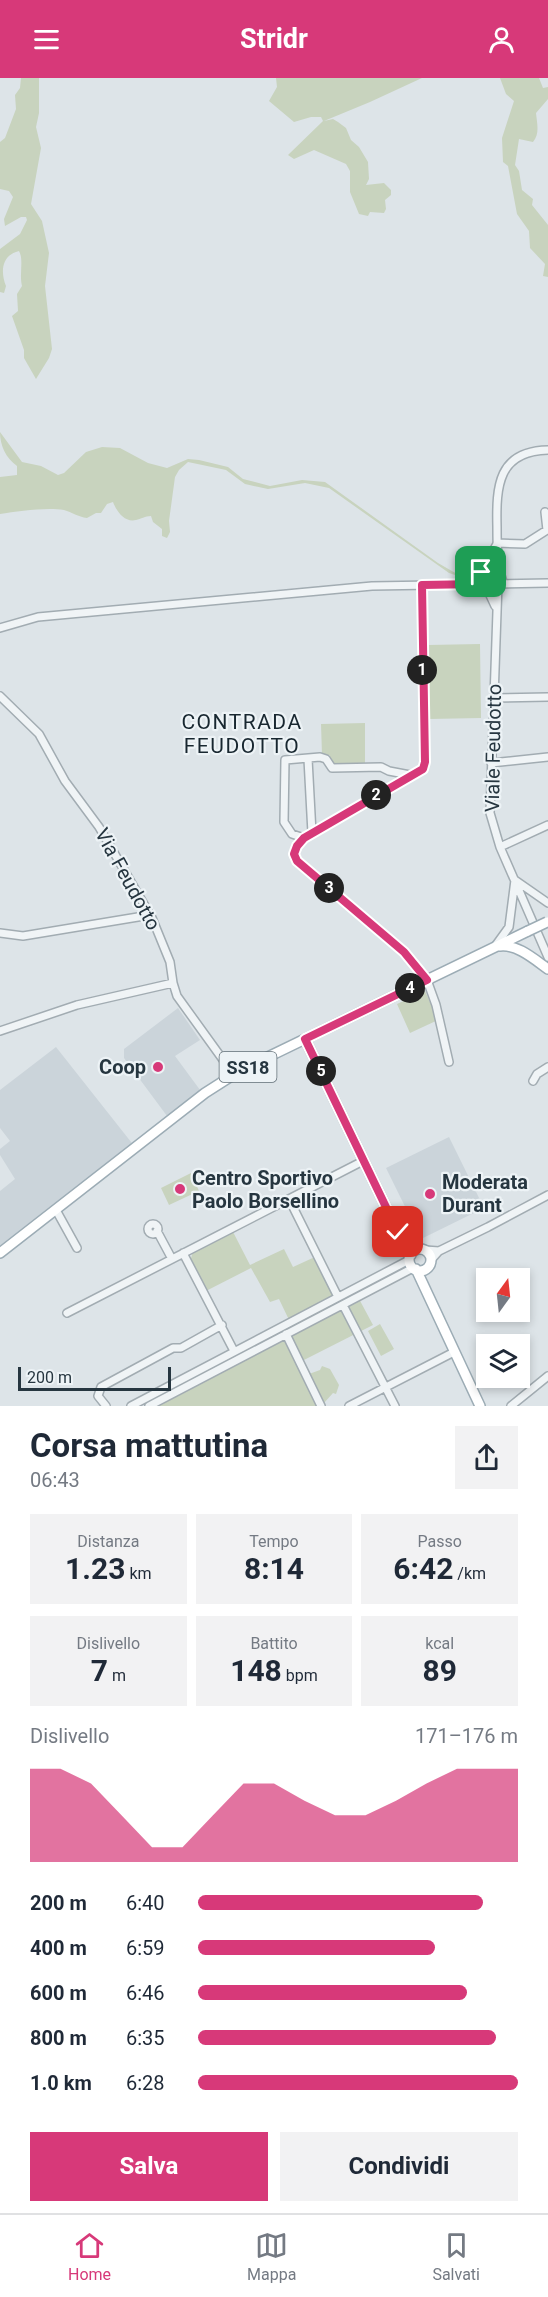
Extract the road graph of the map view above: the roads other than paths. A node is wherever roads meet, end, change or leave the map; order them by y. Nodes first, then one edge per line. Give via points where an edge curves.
1 (548, 450) edge
2 (545, 512) dead end
3 (497, 543) junction
4 (483, 570) junction
5 (498, 570) junction
6 (465, 575) dead end
7 (498, 583) junction
8 (548, 583) edge
9 (468, 584) junction
10 (478, 584) junction
11 (422, 585) junction
12 (496, 605) junction
13 (0, 628) edge
14 (0, 696) edge
15 (548, 697) edge
16 (493, 698) junction
17 (548, 757) edge
18 (308, 759) junction
19 (491, 763) junction
20 (410, 775) junction
21 (548, 825) edge
22 (312, 833) junction
23 (304, 838) junction
24 (500, 847) junction
25 (515, 880) junction
26 (548, 903) edge
27 (150, 915) junction
28 (547, 922) edge
29 (0, 933) edge
30 (494, 947) junction
31 (548, 957) edge
32 (548, 969) edge
33 (427, 980) junction
34 (173, 983) junction
35 (0, 1031) edge
36 (305, 1039) junction
37 (449, 1062) dead end
38 (548, 1067) edge
39 (234, 1075) junction
40 (533, 1081) dead end
41 (363, 1161) junction
42 (548, 1195) edge
43 (289, 1199) junction
44 (56, 1210) junction
45 (157, 1231) dead end
46 (398, 1232) junction
47 (77, 1248) dead end
48 (194, 1248) junction
49 (166, 1250) junction
50 (422, 1250) junction
51 (439, 1251) junction
52 (0, 1253) edge
53 (183, 1253) junction
54 (172, 1259) junction
55 (412, 1263) junction
56 (162, 1264) junction
57 (429, 1264) junction
58 (189, 1265) junction
59 (427, 1292) junction
60 (338, 1298) junction
61 (343, 1305) junction
62 (67, 1313) dead end
63 (222, 1326) junction
64 (286, 1334) junction
65 (234, 1351) junction
66 (454, 1352) junction
67 (548, 1376) edge
68 (386, 1387) junction
69 (106, 1406) edge
70 (131, 1406) edge
71 (138, 1406) edge
72 (149, 1406) edge
73 (321, 1406) edge
74 (349, 1406) edge
75 (395, 1406) edge
76 (480, 1406) edge
77 (511, 1406) edge

1 - 3 street via 519,455 507,466 498,485
2 - 3 street via 547,530 525,544
3 - 4 street
3 - 5 street
4 - 5 street
4 - 10 street
5 - 7 street
6 - 9 street
7 - 8 street
7 - 10 street
7 - 12 street, Viale Feudotto
9 - 10 street
9 - 11 street
10 - 12 street
11 - 13 street via 372,586 48,616
11 - 20 street via 425,762 423,769
12 - 16 street, Viale Feudotto
14 - 27 street, Via Feudotto via 39,734
15 - 16 street
16 - 19 street, Viale Feudotto
17 - 19 street
18 - 20 street via 326,759 332,768 381,767
18 - 22 street
18 - 23 street via 285,760 285,822 292,834
19 - 24 street, Viale Feudotto via 490,813
20 - 22 street
21 - 24 street
22 - 23 street
23 - 33 street via 294,854 297,861 404,952
24 - 25 street, Viale Feudotto
25 - 26 street
25 - 30 street via 509,927
25 - 31 street, Viale Feudotto
27 - 29 street via 23,936
27 - 34 street, Via Feudotto via 170,962
28 - 30 main road, SS18, bridge
30 - 32 main road via 516,948
30 - 33 main road, SS18
33 - 36 main road, SS18
33 - 37 street
34 - 35 street via 77,1005
34 - 39 street, Via Feudotto via 177,996
36 - 39 main road, SS18
36 - 41 main road
38 - 40 street
39 - 44 main road, SS18 via 205,1092
41 - 43 street
41 - 46 main road
42 - 51 street
43 - 48 street
43 - 60 street
44 - 47 street
44 - 52 main road, SS18
45 - 49 street
46 - 50 main road via 409,1245
46 - 55 main road
48 - 53 street
48 - 58 street
49 - 54 street
49 - 56 street
50 - 51 street
50 - 55 main road
50 - 57 main road via 429,1254
51 - 57 street
53 - 54 street
53 - 58 street
54 - 56 street
55 - 57 main road via 423,1270
55 - 59 main road
55 - 60 street
55 - 61 street
55 - 71 street
56 - 62 street
57 - 59 main road
58 - 63 street
59 - 66 main road
60 - 65 street
61 - 64 street
61 - 68 street
63 - 65 street
63 - 69 street via 101,1387 98,1396
64 - 72 street
64 - 73 street
65 - 70 street
66 - 68 street
66 - 76 main road
67 - 77 street
68 - 74 street
68 - 75 street

